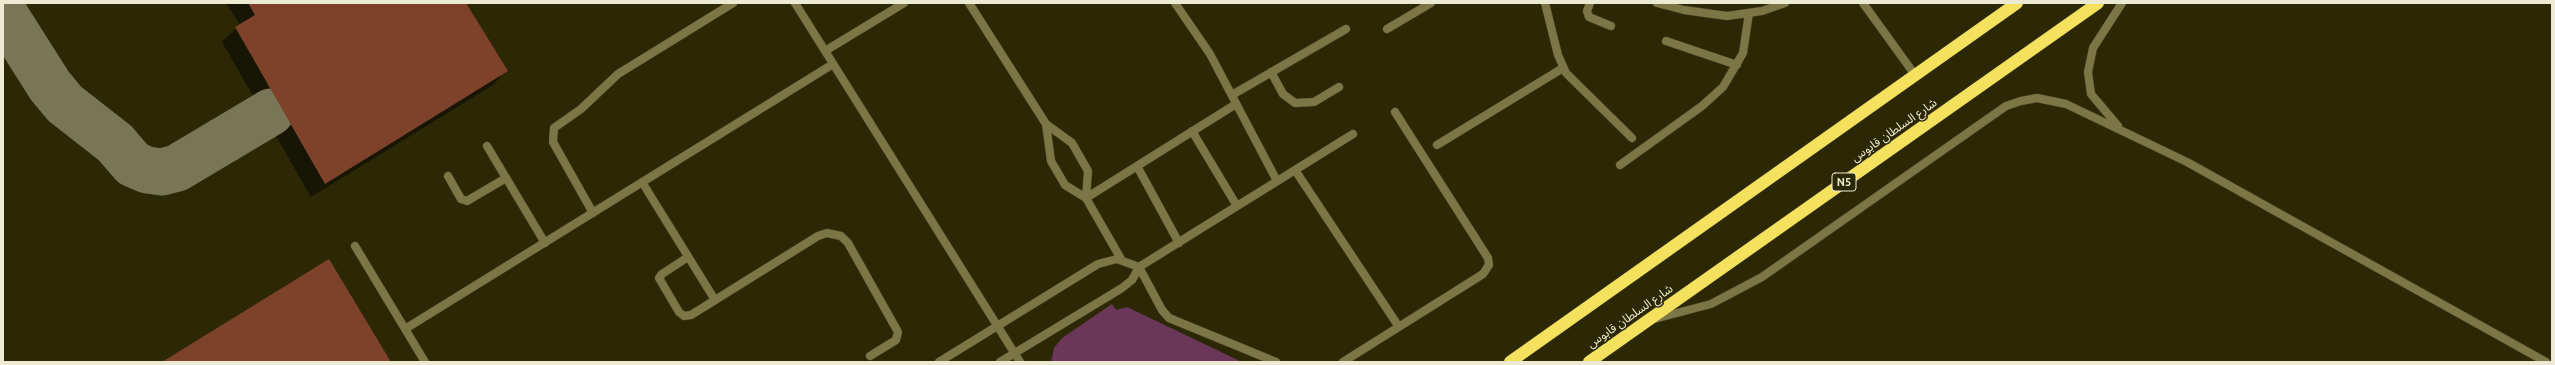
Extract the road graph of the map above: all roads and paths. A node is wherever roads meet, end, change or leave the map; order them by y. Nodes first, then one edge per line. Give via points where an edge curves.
1 (733, 3) edge
2 (795, 3) edge
3 (904, 3) edge
4 (969, 3) edge
5 (1175, 3) edge
6 (1431, 3) edge
7 (1545, 3) edge
8 (1590, 3) edge
9 (1657, 3) edge
10 (1785, 3) edge
11 (1863, 3) edge
12 (2017, 3) edge
13 (2098, 3) edge
14 (2122, 3) edge
15 (1749, 13) junction
16 (1611, 26) dead end
17 (1346, 29) dead end
18 (1387, 29) dead end
19 (1666, 41) dead end
20 (825, 51) junction
21 (833, 64) junction
22 (1737, 65) junction
23 (1563, 68) junction
24 (1271, 72) junction
25 (1914, 75) junction
26 (1339, 86) dead end
27 (1232, 95) junction
28 (1236, 104) junction
29 (1395, 112) dead end
30 (1046, 124) junction
31 (2121, 129) junction
32 (1192, 131) junction
33 (1353, 134) dead end
34 (1632, 138) dead end
35 (1437, 145) dead end
36 (487, 146) dead end
37 (1620, 165) dead end
38 (1137, 166) junction
39 (1295, 170) junction
40 (448, 176) dead end
41 (506, 178) junction
42 (642, 182) junction
43 (1277, 182) junction
44 (1086, 198) junction
45 (1237, 206) junction
46 (593, 213) junction
47 (545, 243) junction
48 (1179, 243) junction
49 (355, 246) dead end
50 (688, 257) junction
51 (1121, 259) junction
52 (1139, 267) junction
53 (715, 300) junction
54 (1647, 321) junction
55 (997, 326) junction
56 (1399, 327) junction
57 (405, 329) junction
58 (1014, 354) junction
59 (870, 356) dead end
60 (425, 362) edge
61 (939, 362) edge
62 (1000, 362) edge
63 (1020, 362) edge
64 (1276, 362) edge
65 (1343, 362) edge
66 (1510, 362) edge
67 (1589, 362) edge
68 (2546, 362) edge

1 - 46 street via 618,74 581,109 554,128 553,142
2 - 20 street
3 - 20 street
4 - 30 street
5 - 27 street via 1202,40
6 - 18 street
7 - 23 street
8 - 16 street via 1587,11 1589,17
9 - 15 street via 1705,14 1727,16
10 - 15 street
11 - 25 street
12 - 25 highway
13 - 54 highway, شارع السلطان قابوس / N5
14 - 31 street via 2093,48 2088,72 2092,94
15 - 22 street via 1746,40
17 - 24 street
19 - 22 street
20 - 21 street
21 - 42 street
21 - 55 street
22 - 37 street via 1713,97
23 - 34 street via 1572,81
23 - 35 street
24 - 26 street via 1283,94 1295,103 1314,102
24 - 27 street
25 - 66 highway
27 - 28 street
28 - 32 street
28 - 43 street
29 - 56 street via 1489,262 1488,269 1483,274
30 - 44 street via 1051,160 1065,185
30 - 44 street via 1069,139 1086,166 1089,176
31 - 54 street via 2052,100 2037,98 2014,103 1762,277 1711,304
31 - 68 street via 2187,162
32 - 38 street
32 - 45 street
33 - 39 street
36 - 41 street
38 - 44 street
38 - 48 street
39 - 43 street
39 - 56 street
40 - 41 street via 459,196 466,201
41 - 47 street
42 - 46 street
42 - 50 street
43 - 45 street
44 - 51 street
45 - 48 street
46 - 47 street
47 - 57 street
48 - 52 street
49 - 57 street
50 - 53 street
50 - 53 street via 662,274 659,278 660,283 684,316 691,315
51 - 52 street
51 - 55 street via 1098,264
52 - 58 street via 1128,284
52 - 64 street via 1169,318
53 - 59 street via 818,236 827,233 837,234 848,243 898,332 896,340
54 - 67 highway, شارع السلطان قابوس / N5
55 - 58 street
55 - 61 street
56 - 65 street
57 - 60 street
58 - 62 street
58 - 63 street

